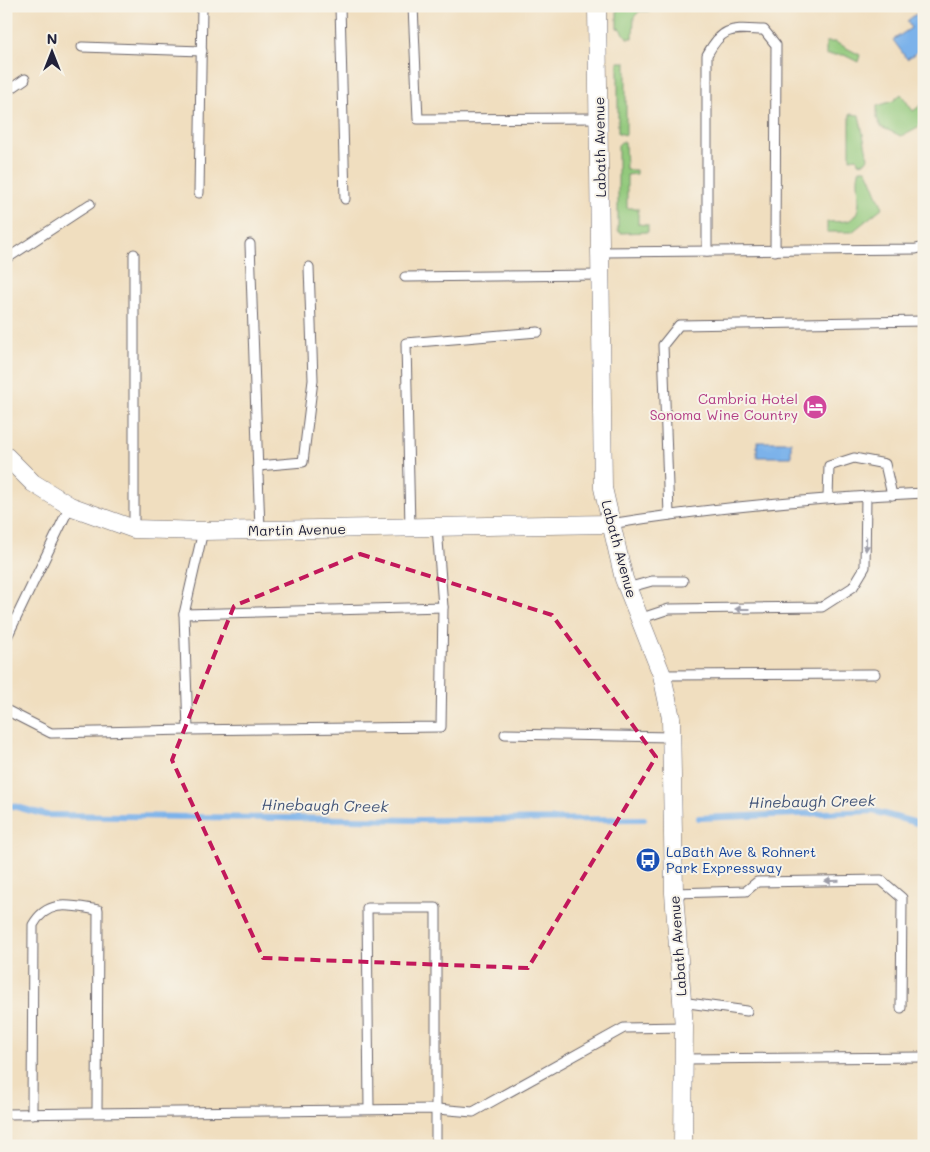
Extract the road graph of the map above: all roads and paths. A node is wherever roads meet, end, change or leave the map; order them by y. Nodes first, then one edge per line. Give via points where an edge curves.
1 (202, 6) edge
2 (340, 6) edge
3 (413, 6) edge
4 (597, 6) edge
5 (82, 47) dead end
6 (202, 52) junction
7 (25, 79) dead end
8 (6, 92) edge
9 (600, 118) junction
10 (199, 193) dead end
11 (345, 199) dead end
12 (90, 204) dead end
13 (250, 244) dead end
14 (924, 247) edge
15 (707, 251) junction
16 (775, 251) junction
17 (600, 252) junction
18 (134, 254) dead end
19 (6, 259) edge
20 (309, 267) dead end
21 (600, 275) junction
22 (405, 277) dead end
23 (924, 321) edge
24 (538, 332) dead end
25 (6, 456) edge
26 (258, 466) junction
27 (924, 493) edge
28 (892, 494) junction
29 (866, 496) junction
30 (828, 498) junction
31 (70, 506) junction
32 (668, 515) junction
33 (610, 524) junction
34 (437, 527) junction
35 (410, 528) junction
36 (134, 529) junction
37 (260, 530) junction
38 (203, 531) junction
39 (683, 581) dead end
40 (627, 588) junction
41 (443, 608) junction
42 (184, 614) junction
43 (638, 619) junction
44 (6, 639) edge
45 (875, 674) dead end
46 (662, 675) junction
47 (6, 710) edge
48 (188, 730) junction
49 (506, 734) dead end
50 (672, 737) junction
51 (674, 893) junction
52 (681, 1002) junction
53 (901, 1008) dead end
54 (747, 1011) dead end
55 (684, 1027) junction
56 (924, 1057) edge
57 (684, 1059) junction
58 (369, 1109) junction
59 (437, 1109) junction
60 (97, 1112) junction
61 (6, 1114) edge
62 (32, 1114) junction
63 (436, 1146) edge
64 (683, 1146) edge

1 - 6 lane
2 - 11 lane
3 - 9 lane via 418,119
4 - 9 street, Labath Avenue
5 - 6 lane
6 - 10 lane
7 - 8 lane
9 - 17 street, Labath Avenue
12 - 19 lane
13 - 26 lane
14 - 16 lane
15 - 16 lane
15 - 16 lane via 707,55 716,38 728,29 764,30 776,45
15 - 17 lane
17 - 21 street, Labath Avenue
18 - 36 lane
20 - 26 lane via 313,380 303,462
21 - 22 lane
21 - 33 street, Labath Avenue via 603,488
23 - 32 lane via 679,325 663,345
24 - 35 lane via 406,343
25 - 31 street, Martin Avenue via 33,483
26 - 37 lane
27 - 28 lane
28 - 29 lane
28 - 30 lane via 885,464 854,458 829,466
29 - 30 lane
29 -> 43 lane via 865,567 852,587 822,607 669,609
30 - 32 lane
31 - 36 street, Martin Avenue
31 - 44 lane
32 - 33 lane
33 - 34 street, Martin Avenue
33 - 40 street, Labath Avenue
34 - 35 street, Martin Avenue
34 - 41 lane
35 - 37 street, Martin Avenue
36 - 38 street, Martin Avenue
37 - 38 street, Martin Avenue
38 - 42 lane
39 - 40 lane via 652,581
40 - 43 street, Labath Avenue
41 - 42 lane
41 - 48 lane via 442,727
42 - 48 lane
43 - 46 street, Labath Avenue
45 - 46 lane
46 - 50 street, Labath Avenue
47 - 48 lane via 51,733
49 - 50 lane
50 - 51 street, Labath Avenue
51 - 52 street, Labath Avenue
53 -> 51 lane via 902,898 881,880 757,882 746,891
52 - 54 lane
52 - 55 street, Labath Avenue
55 - 57 street, Labath Avenue
55 - 59 lane via 624,1028 473,1112
56 - 57 lane
57 - 64 street, Labath Avenue
58 - 59 lane
58 - 59 lane via 367,908 436,908
58 - 60 lane
59 - 63 lane
60 - 62 lane
60 - 62 lane via 98,910 72,906 53,907 40,912 33,925
61 - 62 lane

